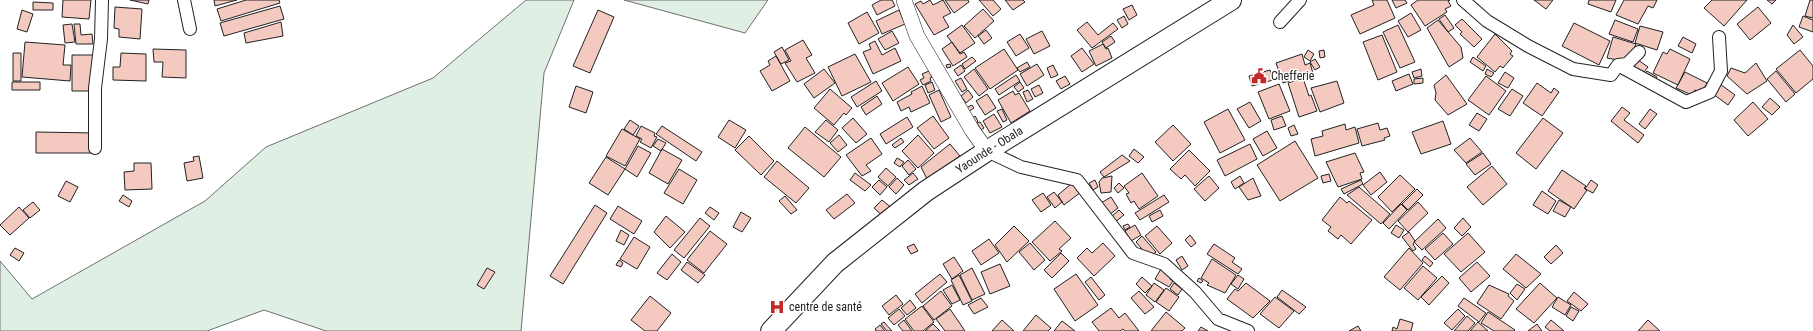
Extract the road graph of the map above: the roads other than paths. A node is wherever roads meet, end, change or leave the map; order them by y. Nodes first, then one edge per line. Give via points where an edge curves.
1 (102, 0) edge
2 (184, 0) edge
3 (904, 0) edge
4 (1231, 0) edge
5 (1300, 0) edge
6 (1463, 0) edge
7 (1280, 22) dead end
8 (190, 29) dead end
9 (1719, 37) dead end
10 (1639, 52) dead end
11 (1618, 65) junction
12 (95, 148) dead end
13 (987, 150) junction
14 (771, 331) edge
15 (1248, 331) edge

1 - 12 street via 101,39 95,88
2 - 8 street
3 - 13 street via 917,36 972,130
4 - 13 highway, Yaounde - Obala
5 - 7 street
6 - 11 street via 1487,22 1573,69 1611,75
9 - 11 street via 1721,72 1710,92 1686,102
10 - 11 street via 1626,64
13 - 14 highway, Yaounde - Obala via 926,191 835,263
13 - 15 street via 1021,166 1077,180 1134,253 1164,264 1195,292 1218,318

